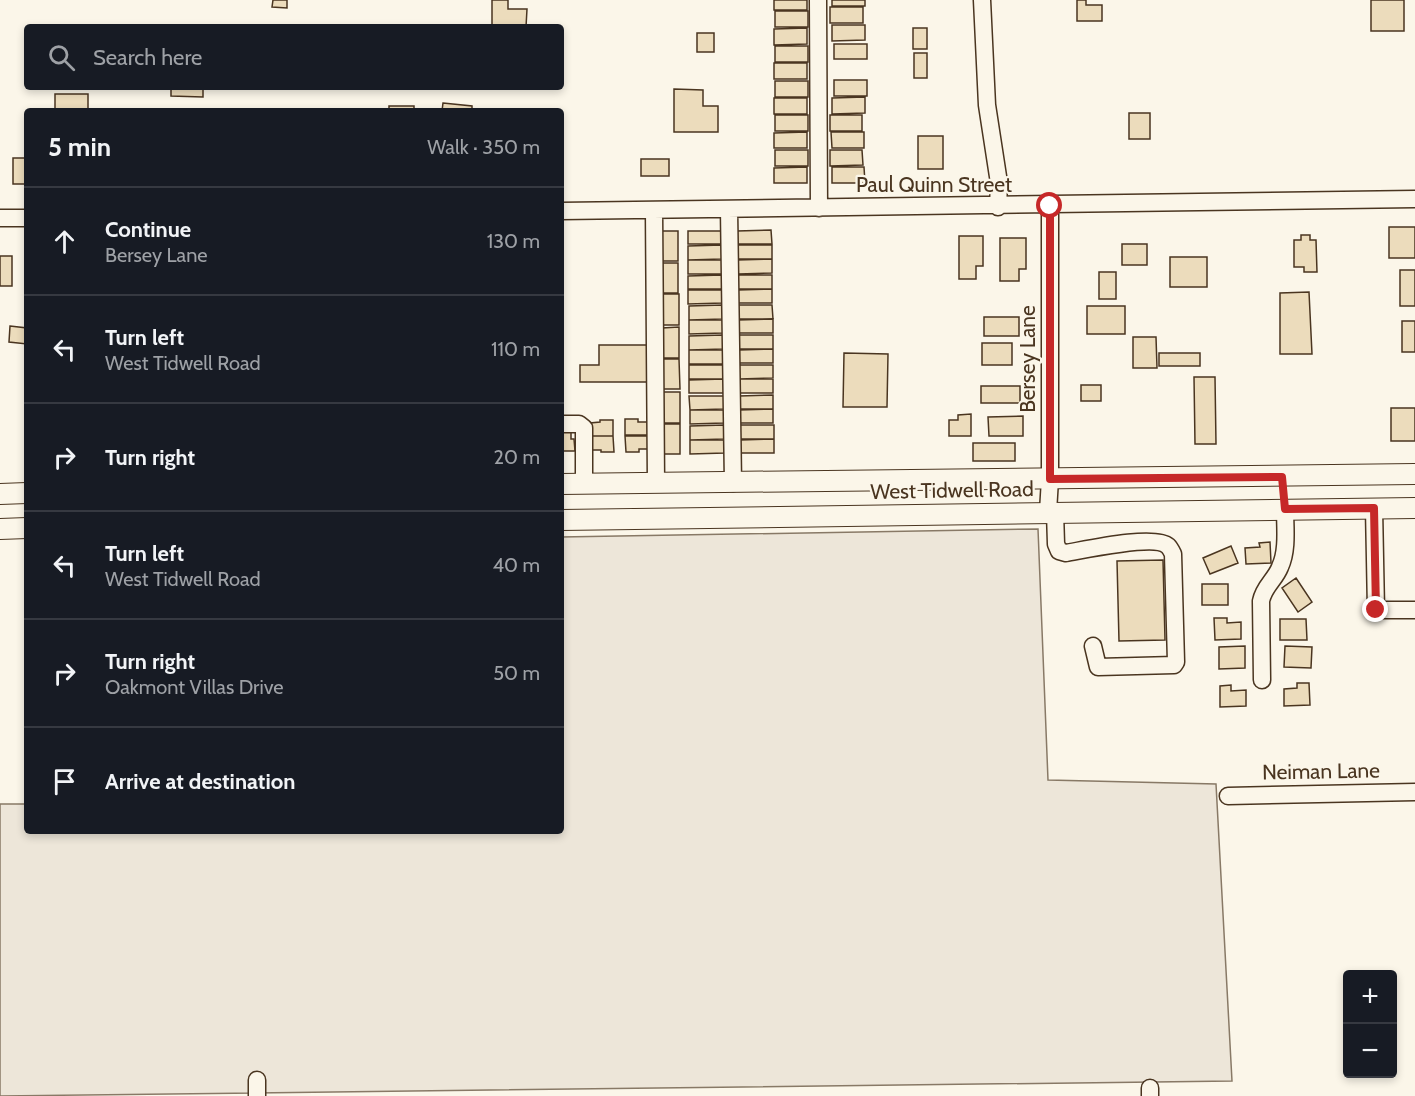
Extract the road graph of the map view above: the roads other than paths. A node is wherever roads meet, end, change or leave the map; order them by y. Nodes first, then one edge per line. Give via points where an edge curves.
1 (818, 0) edge
2 (982, 0) edge
3 (1415, 199) edge
4 (1050, 206) junction
5 (998, 207) junction
6 (819, 208) junction
7 (729, 209) junction
8 (654, 210) junction
9 (564, 211) edge
10 (0, 218) edge
11 (24, 218) edge
12 (564, 424) edge
13 (1415, 474) edge
14 (1282, 477) junction
15 (1050, 479) junction
16 (825, 482) junction
17 (656, 483) junction
18 (733, 483) junction
19 (564, 484) edge
20 (584, 484) junction
21 (24, 493) edge
22 (0, 494) edge
23 (1374, 508) junction
24 (1415, 508) edge
25 (1285, 509) junction
26 (1052, 512) junction
27 (819, 516) junction
28 (564, 520) edge
29 (24, 528) edge
30 (0, 529) edge
31 (1415, 609) edge
32 (1093, 646) dead end
33 (1262, 680) dead end
34 (1415, 792) edge
35 (1228, 796) dead end

1 - 6 street
2 - 5 street via 987,105 999,183
3 - 4 street, Paul Quinn Street
4 - 5 street, Paul Quinn Street
4 - 15 street, Bersey Lane
5 - 6 street, Paul Quinn Street
6 - 7 street, Paul Quinn Street
7 - 8 street, Paul Quinn Street
7 - 18 street
8 - 9 street, Paul Quinn Street
8 - 17 street
10 - 11 street
12 - 20 street via 584,428
13 - 14 main road, West Tidwell Road
14 - 15 main road, West Tidwell Road
14 - 25 main road
15 - 16 main road, West Tidwell Road
15 - 26 street, Bersey Lane
16 - 18 main road, West Tidwell Road
16 - 27 main road
17 - 18 main road, West Tidwell Road
17 - 20 main road, West Tidwell Road
19 - 20 main road, West Tidwell Road
21 - 22 main road
23 - 24 main road, West Tidwell Road
23 - 25 main road, West Tidwell Road
23 - 31 street via 1376,610
25 - 26 main road, West Tidwell Road
25 - 33 street via 1282,565 1260,601
26 - 27 main road, West Tidwell Road
26 - 32 street, Bersey Lane via 1056,544 1066,553 1122,542 1163,543 1173,554 1174,665 1098,667
27 - 28 main road, West Tidwell Road
29 - 30 main road
34 - 35 street, Neiman Lane

